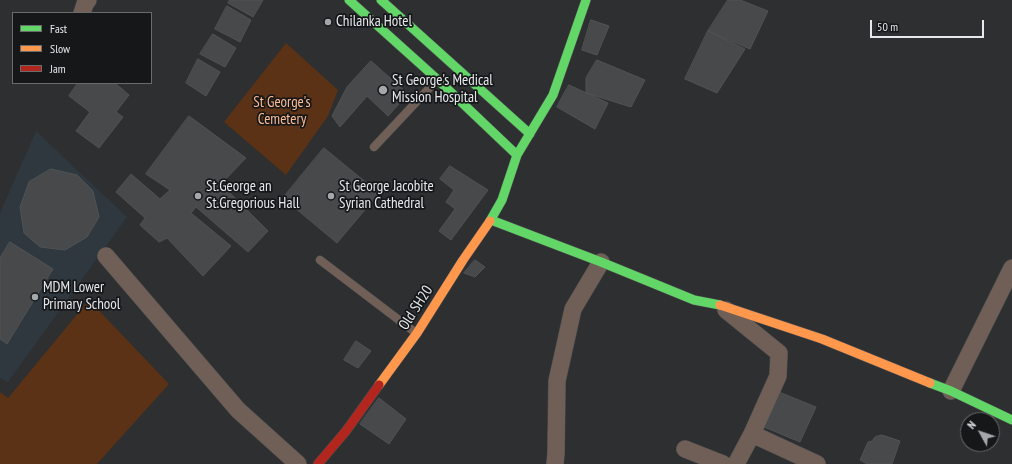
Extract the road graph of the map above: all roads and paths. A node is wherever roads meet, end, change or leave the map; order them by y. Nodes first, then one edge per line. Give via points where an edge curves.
1 (88, 0) edge
2 (337, 0) edge
3 (349, 0) edge
4 (381, 0) edge
5 (586, 0) edge
6 (82, 12) edge
7 (373, 23) junction
8 (437, 79) junction
9 (530, 134) junction
10 (374, 147) dead end
11 (518, 155) junction
12 (491, 220) junction
13 (106, 256) dead end
14 (320, 260) dead end
15 (601, 262) junction
16 (1012, 268) edge
17 (720, 305) junction
18 (417, 333) junction
19 (951, 391) junction
20 (1012, 420) edge
21 (752, 434) junction
22 (685, 450) dead end
23 (298, 464) edge
24 (318, 464) edge
25 (555, 464) edge
26 (723, 464) edge
27 (736, 464) edge
28 (817, 464) edge

1 - 6 street
2 - 7 street
3 - 7 main road
4 - 9 main road
5 - 9 main road, Old SH20 via 553,95
7 - 8 main road
8 - 10 lane
8 - 11 main road
9 - 11 main road, Old SH20
11 - 12 main road, Old SH20 via 502,200
12 - 15 main road
12 - 18 main road, Old SH20
13 - 23 street via 238,410
14 - 18 lane
15 - 17 main road via 694,300
15 - 25 street via 573,309 557,381
16 - 19 street
17 - 19 main road via 822,339
17 - 21 street via 778,353 778,376
18 - 24 main road, Old SH20 via 346,431
19 - 20 main road
21 - 27 street
21 - 28 street
22 - 26 street

